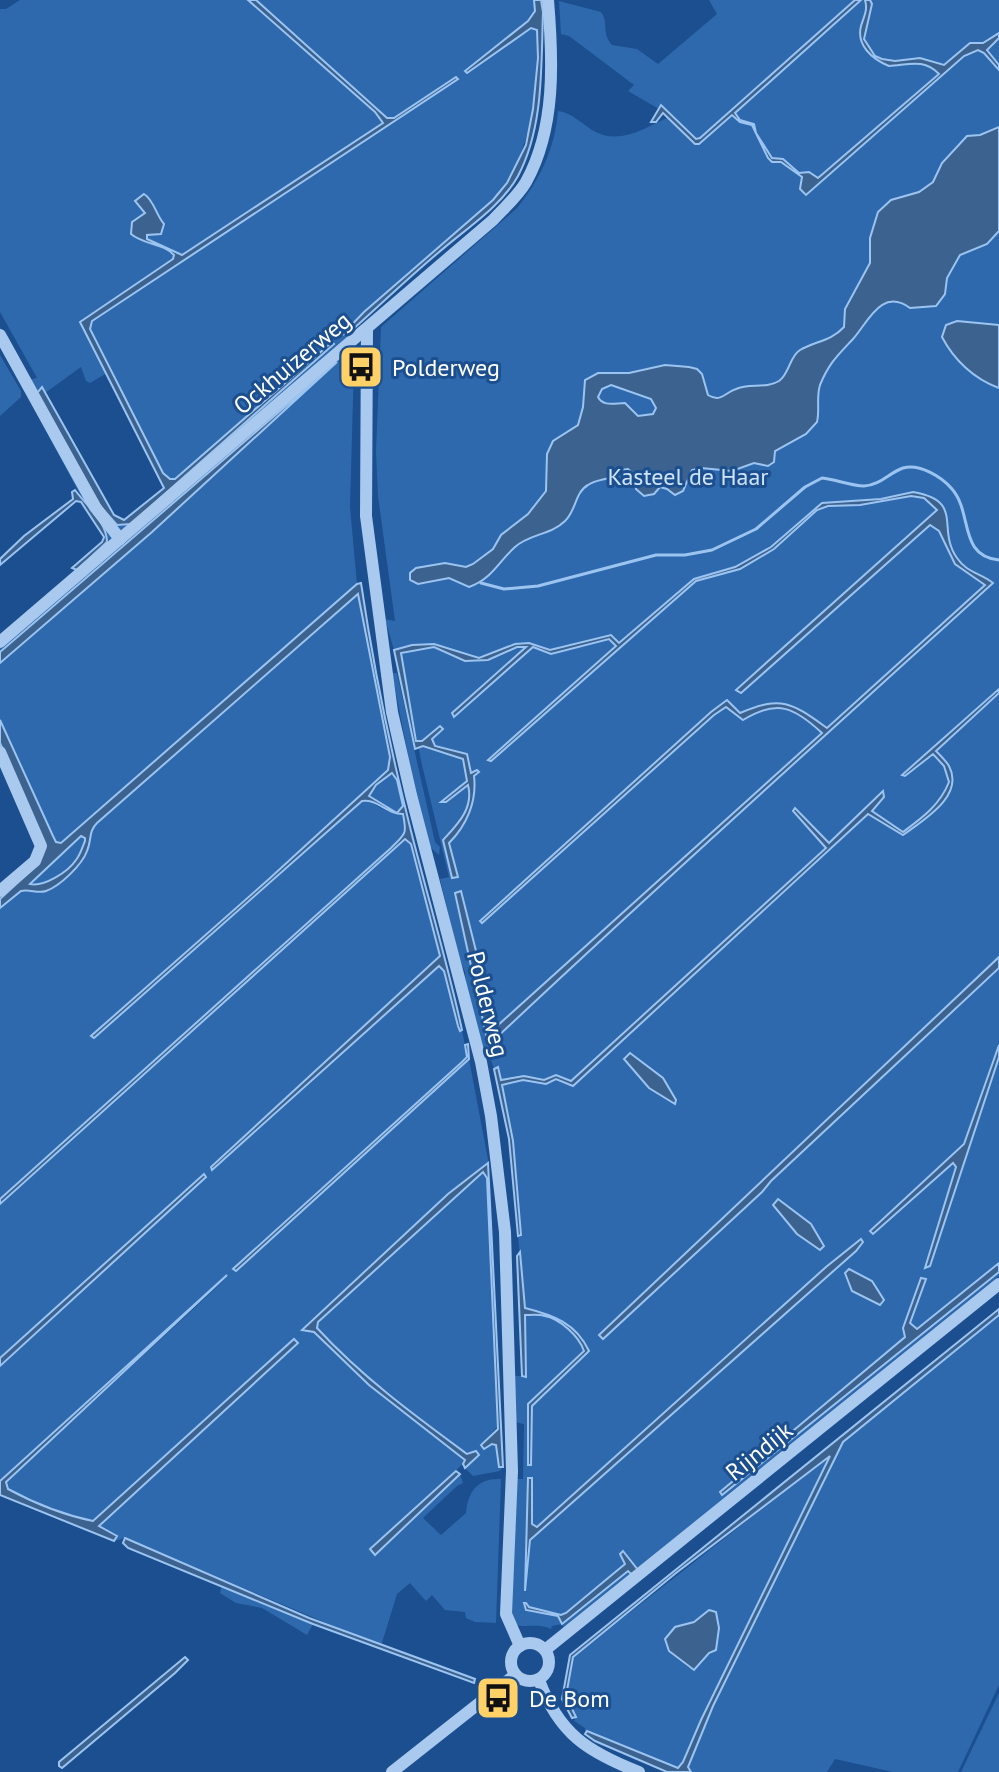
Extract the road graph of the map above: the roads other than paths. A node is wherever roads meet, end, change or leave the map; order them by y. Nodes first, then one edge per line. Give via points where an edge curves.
1 (548, 0) edge
2 (367, 329) junction
3 (0, 335) edge
4 (120, 539) junction
5 (0, 642) edge
6 (0, 752) edge
7 (0, 891) edge
8 (999, 1284) edge
9 (520, 1646) junction
10 (545, 1650) junction
11 (515, 1675) junction
12 (539, 1680) junction
13 (392, 1772) edge
14 (639, 1772) edge

1 - 2 street, Ockhuizerweg via 549,102 541,148 525,185 493,220
2 - 4 street, Ockhuizerweg
2 - 9 street, Polderweg via 366,516 392,712 481,1062 505,1232 512,1471 506,1614
3 - 4 street via 95,507
4 - 5 street, Ockhuizerweg
6 - 7 street via 41,846 35,861
8 - 10 street, Rijndijk
9 - 10 street via 529,1643
9 - 11 street via 511,1663
10 - 12 street via 550,1667
11 - 12 street
11 - 13 street
12 - 14 street via 569,1731 586,1747

